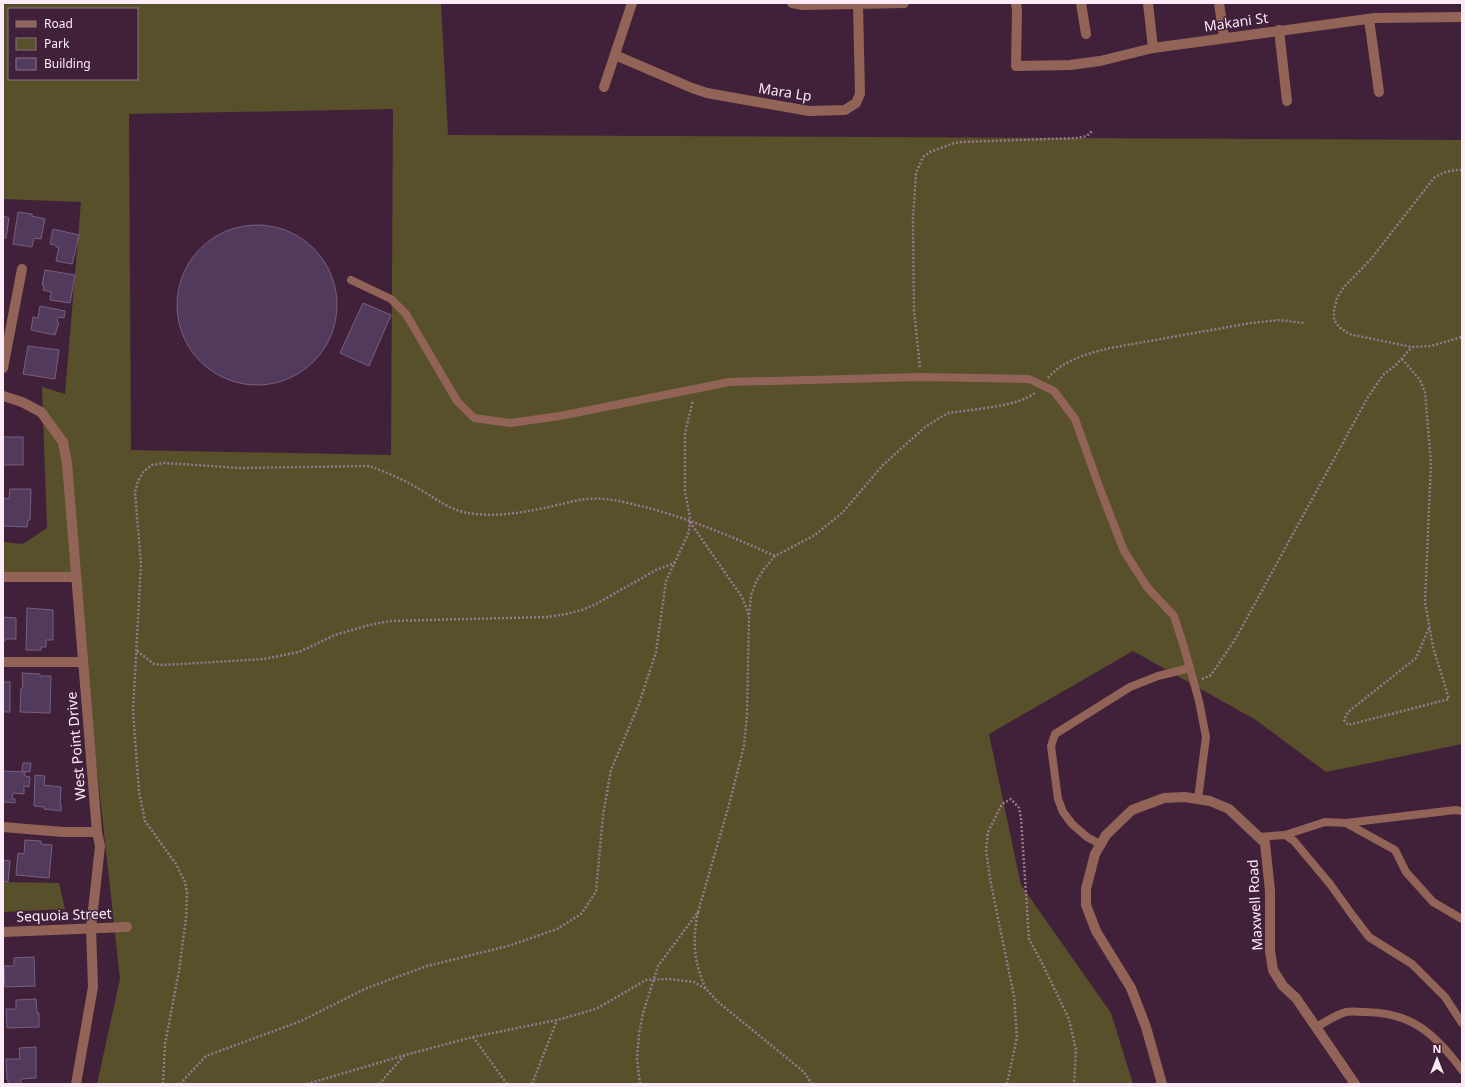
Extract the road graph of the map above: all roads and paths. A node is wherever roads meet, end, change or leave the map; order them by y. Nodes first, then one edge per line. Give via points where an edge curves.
1 (632, 3) edge
2 (792, 3) edge
3 (904, 3) edge
4 (1016, 3) edge
5 (1081, 3) edge
6 (1148, 3) edge
7 (1219, 3) edge
8 (858, 4) junction
9 (1462, 17) edge
10 (1369, 19) junction
11 (1279, 30) junction
12 (1086, 34) dead end
13 (1224, 37) junction
14 (1153, 48) junction
15 (615, 55) junction
16 (604, 87) dead end
17 (1379, 92) dead end
18 (1287, 101) dead end
19 (1093, 130) dead end
20 (1462, 170) edge
21 (22, 269) dead end
22 (351, 280) dead end
23 (1304, 323) dead end
24 (1462, 337) edge
25 (1412, 347) junction
26 (1402, 359) junction
27 (3, 368) edge
28 (921, 377) junction
29 (1042, 386) junction
30 (696, 388) junction
31 (3, 396) edge
32 (690, 521) junction
33 (775, 556) junction
34 (675, 563) junction
35 (3, 577) edge
36 (76, 577) junction
37 (749, 616) junction
38 (1429, 628) junction
39 (136, 651) junction
40 (3, 662) edge
41 (83, 662) junction
42 (1190, 668) junction
43 (1194, 682) junction
44 (1198, 799) junction
45 (1462, 811) edge
46 (1346, 823) junction
47 (3, 827) edge
48 (97, 832) junction
49 (1285, 835) junction
50 (1258, 836) junction
51 (1100, 844) junction
52 (698, 912) junction
53 (1462, 919) edge
54 (127, 927) dead end
55 (91, 928) junction
56 (3, 932) edge
57 (653, 980) junction
58 (706, 989) junction
59 (557, 1020) junction
60 (1462, 1023) edge
61 (1316, 1027) junction
62 (473, 1037) junction
63 (405, 1055) junction
64 (1462, 1070) edge
65 (76, 1084) edge
66 (163, 1084) edge
67 (180, 1084) edge
68 (307, 1084) edge
69 (379, 1084) edge
70 (507, 1084) edge
71 (532, 1084) edge
72 (640, 1084) edge
73 (812, 1084) edge
74 (1006, 1084) edge
75 (1074, 1084) edge
76 (1162, 1084) edge
77 (1355, 1084) edge

1 - 15 street
2 - 8 street
3 - 8 street
4 - 14 street, Makani St via 1016,66 1070,65 1100,61
5 - 12 street
6 - 14 street
7 - 13 street
8 - 15 street, Mara Lp via 860,94 856,103 845,110 809,111 708,93
9 - 10 street, Makani St
10 - 11 street, Makani St
10 - 17 street
11 - 13 street, Makani St
11 - 18 street
13 - 14 street, Makani St
15 - 16 street
19 - 28 path via 1087,136 1077,138 954,143 923,157 916,172 913,219 914,310
20 - 25 path via 1442,172 1434,178 1337,298 1334,320 1349,334
21 - 27 street
22 - 30 lane via 391,299 406,314 457,401 474,418 510,423 560,416
23 - 29 path via 1280,320 1251,322 1093,352 1073,359 1054,371
24 - 25 path via 1431,346
25 - 26 path
26 - 38 path via 1420,380 1425,392 1431,463 1425,602
26 - 43 path via 1383,375 1368,397 1236,638 1211,675
28 - 29 lane via 1029,379
28 - 30 lane via 729,382
29 - 33 path via 1032,396 1008,405 949,413 941,417 924,428 882,466 843,512 815,535
29 - 42 lane via 1054,392 1075,419 1124,551 1148,587 1174,616
30 - 32 path via 685,433 685,492
31 - 36 street, West Point Drive via 41,412 62,442 67,463
32 - 33 path
32 - 34 path via 689,532
32 - 37 path via 742,597
32 - 39 path via 668,513 603,499 576,500 489,515 462,512 369,466 240,468 165,463 152,465 144,471 135,492 141,564
33 - 37 path via 756,582 751,595
34 - 39 path via 656,570 582,610 547,617 390,621 335,635 299,652 264,659 164,665 154,664
34 - 67 path via 666,581 656,652 639,704 611,770 603,815 596,892 581,914 556,929 508,946 427,966 367,988 301,1021 206,1056
35 - 36 street
36 - 41 street, West Point Drive
37 - 52 path via 744,746
38 - 38 path via 1432,648 1449,699 1348,725 1344,720 1348,712 1416,658
39 - 66 path via 133,711 139,792 145,821 176,864 187,892 179,971 165,1044
40 - 41 street
41 - 48 street, West Point Drive
42 - 43 lane
42 - 51 lane via 1158,676 1130,687 1055,734 1051,746 1058,799 1063,812 1087,837
43 - 44 lane via 1206,737
44 - 50 street, Maxwell Road via 1228,809
44 - 51 street, Maxwell Road via 1164,798 1132,810
45 - 46 lane
46 - 49 lane via 1325,822
46 - 53 lane via 1395,850 1406,872 1433,902
47 - 48 street
48 - 55 street, West Point Drive via 100,846
49 - 50 lane
49 - 60 lane via 1294,841 1330,884 1369,937 1412,964 1445,996
50 - 61 street, Maxwell Road via 1265,842 1273,970
51 - 76 street, Maxwell Road via 1086,889 1086,905 1096,931 1131,988 1146,1027
52 - 57 path via 658,966
52 - 58 path via 694,930 694,950
54 - 55 street, Sequoia Street
55 - 56 street, Sequoia Street
55 - 65 street, West Point Drive via 93,987
57 - 58 path via 694,982
57 - 59 path via 646,980 596,1009
57 - 72 path via 639,1034 637,1059
58 - 73 path via 718,1002 804,1072
59 - 62 path
59 - 71 path
61 - 64 lane via 1346,1012 1375,1012 1403,1018 1429,1032
61 - 77 street, Maxwell Road
62 - 63 path
62 - 70 path
63 - 68 path
63 - 69 path
74 - 75 path via 1017,1037 1014,996 986,850 988,832 1002,804 1011,800 1019,808 1021,818 1029,939 1069,1019 1076,1050

